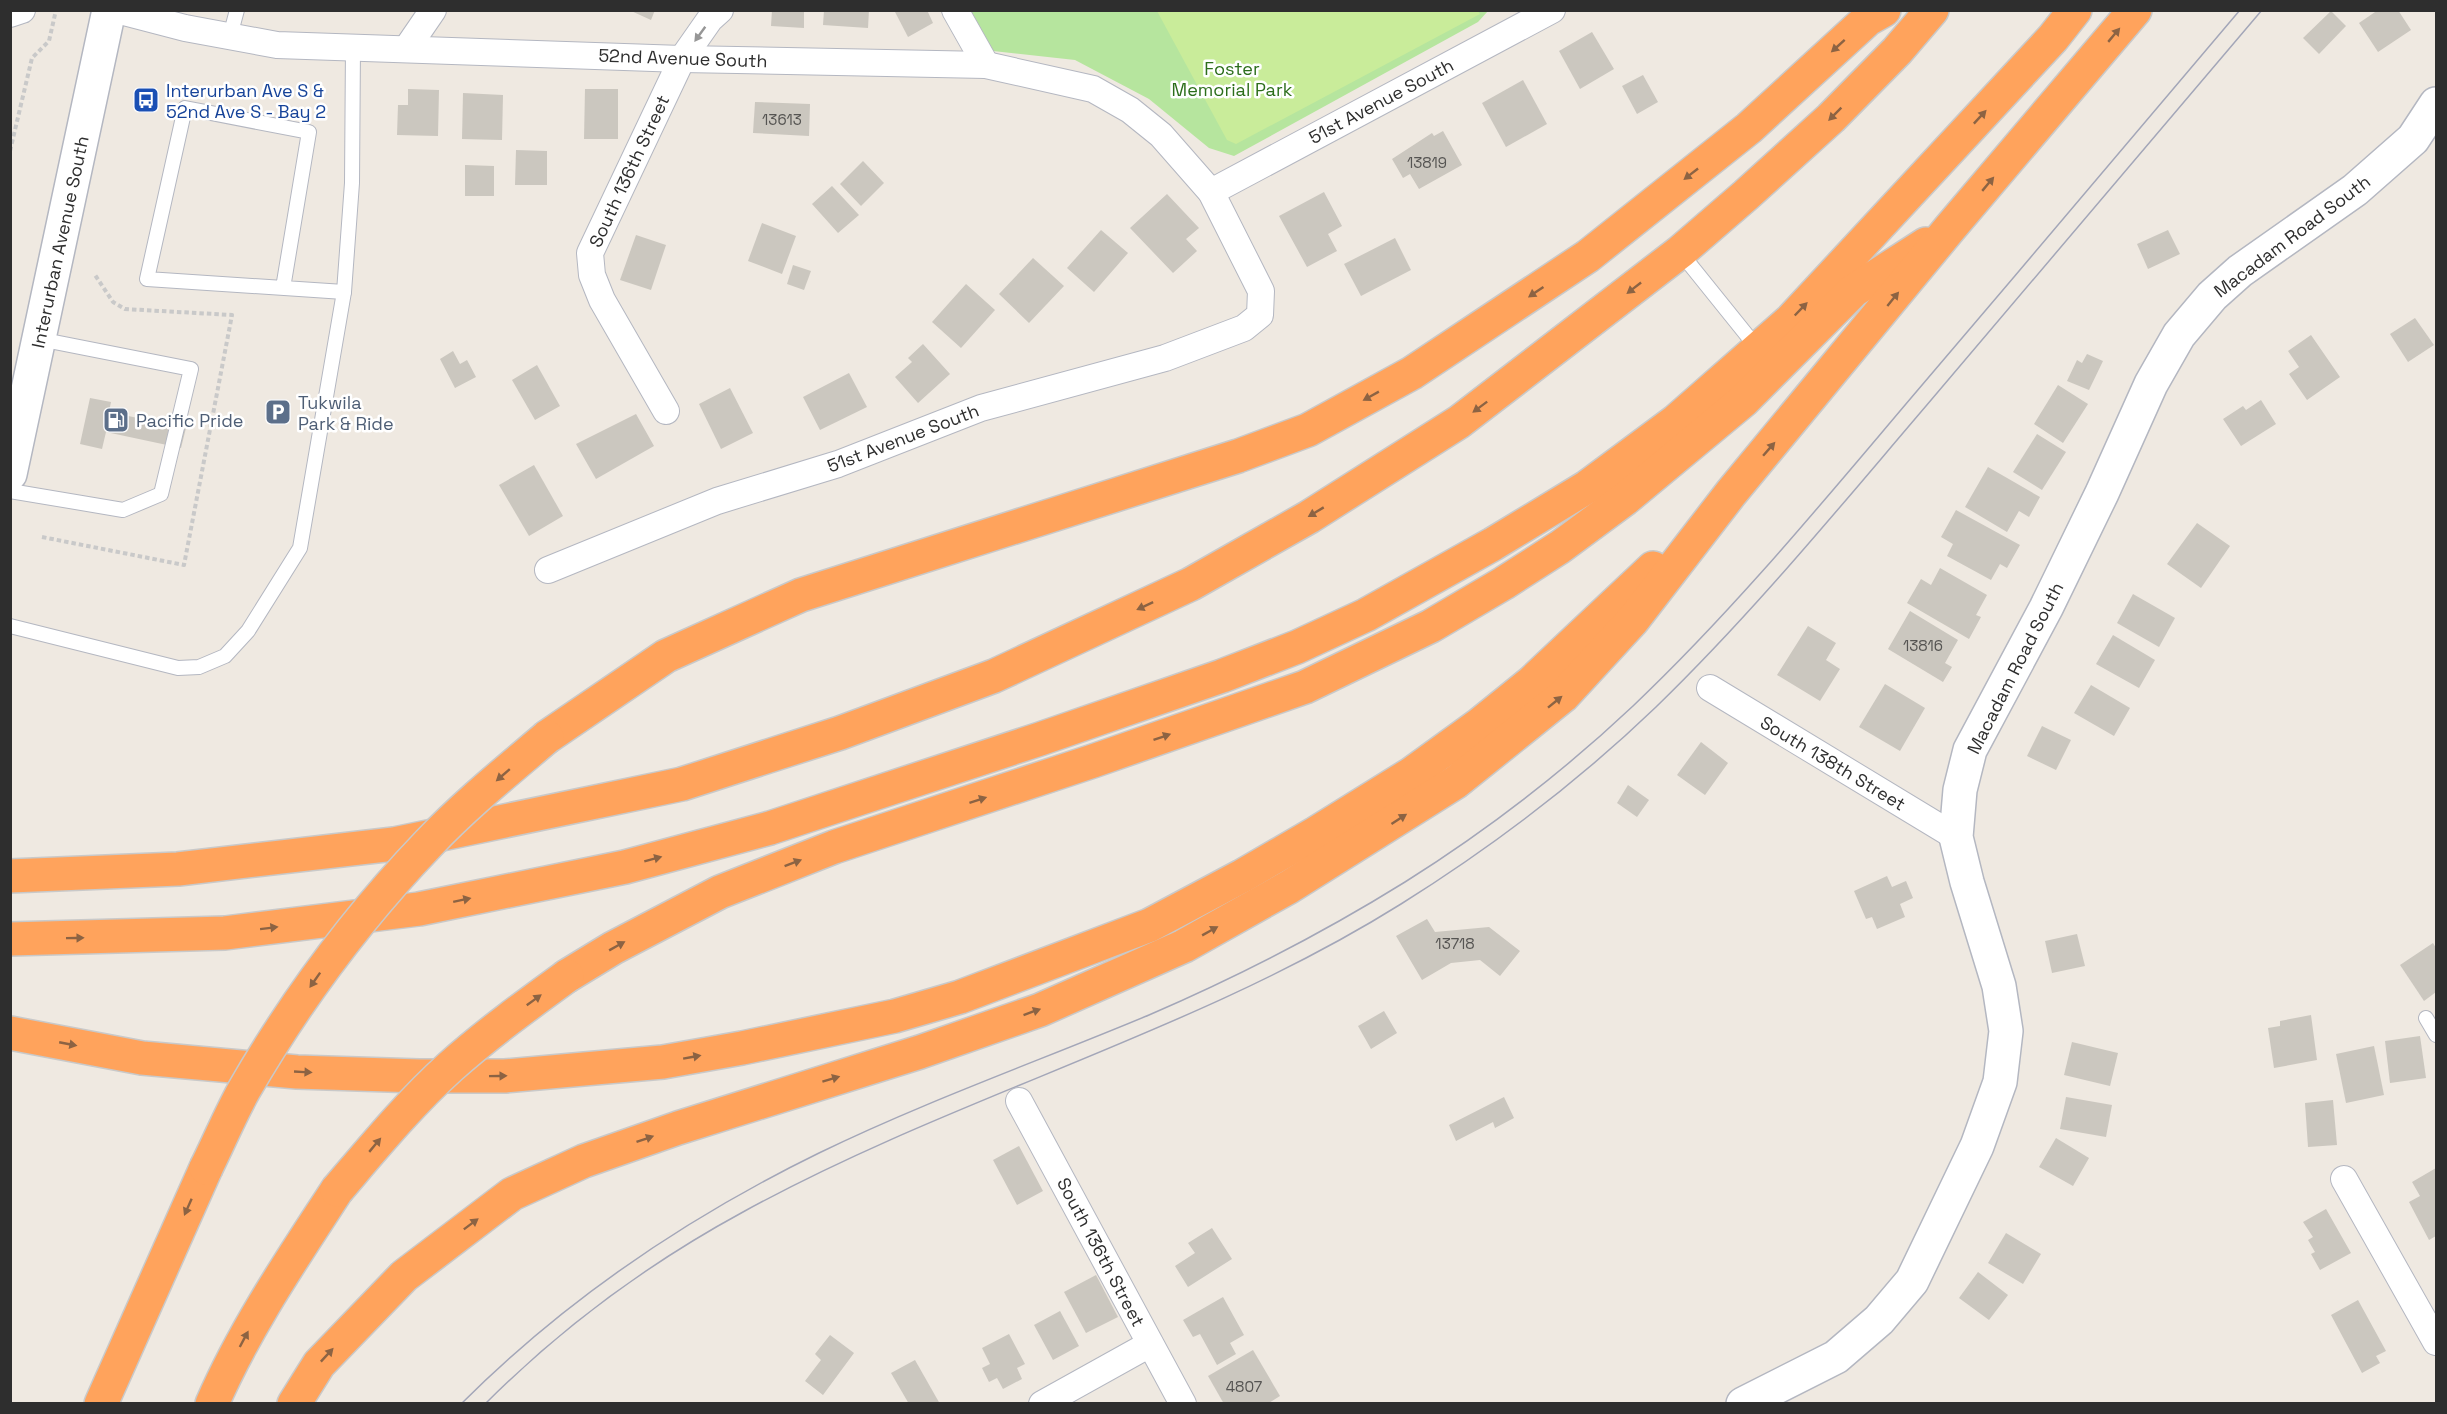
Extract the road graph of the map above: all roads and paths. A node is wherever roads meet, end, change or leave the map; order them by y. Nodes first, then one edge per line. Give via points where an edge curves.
1 (22, 10) edge
2 (56, 10) edge
3 (109, 10) edge
4 (116, 10) edge
5 (237, 10) edge
6 (433, 10) edge
7 (720, 10) edge
8 (955, 10) edge
9 (1552, 10) edge
10 (1884, 10) edge
11 (1932, 10) edge
12 (2075, 10) edge
13 (2135, 10) edge
14 (10, 14) edge
15 (1520, 18) edge
16 (230, 36) junction
17 (352, 46) junction
18 (407, 48) junction
19 (682, 59) junction
20 (986, 65) junction
21 (2436, 104) edge
22 (10, 150) edge
23 (1211, 192) junction
24 (1950, 228) junction
25 (1680, 252) junction
26 (283, 288) junction
27 (344, 292) junction
28 (39, 339) junction
29 (1758, 349) junction
30 (666, 411) dead end
31 (11, 474) edge
32 (1731, 494) junction
33 (548, 570) dead end
34 (10, 626) edge
35 (1710, 688) dead end
36 (1956, 837) junction
37 (18, 876) edge
38 (13, 939) edge
39 (2426, 1018) dead end
40 (10, 1034) edge
41 (2436, 1035) edge
42 (1019, 1101) dead end
43 (2343, 1179) dead end
44 (171, 1246) junction
45 (2436, 1342) edge
46 (1150, 1344) junction
47 (101, 1404) edge
48 (125, 1404) edge
49 (212, 1404) edge
50 (294, 1404) edge
51 (1042, 1404) edge
52 (1183, 1404) edge
53 (1743, 1404) edge

1 - 14 street
2 - 22 path via 49,41 32,58
3 - 28 street, Interurban Avenue South
4 - 16 street, 52nd Avenue South
5 - 16 lane
6 - 18 street
7 -> 19 street, South 136th Street
8 - 20 street
9 - 15 street, 51st Avenue South
10 -> 44 highway, bridge via 1868,19 1749,128 1588,256 1412,373 1354,405 1308,430 1238,456 801,595 666,656 547,737 430,841 332,955 243,1092
11 -> 25 highway via 1831,118
29 -> 12 highway via 1791,321 1854,254
24 -> 13 highway
15 - 23 street, 51st Avenue South
16 - 17 street, 52nd Avenue South via 277,45
17 - 18 street, 52nd Avenue South
17 - 27 lane via 352,183
18 - 19 street, 52nd Avenue South
19 - 20 street, 52nd Avenue South
19 - 30 street, South 136th Street via 590,253 592,276 602,300
20 - 23 street, 52nd Avenue South via 1093,89 1130,110 1161,135
21 - 36 street, Macadam Road South via 2413,139 2355,190 2240,271 2179,334 2151,384 2046,608 1970,750 1960,790
23 - 33 street, 51st Avenue South via 1261,291 1260,315 1244,328 1165,357 981,408 838,464 717,501
32 -> 24 highway
49 -> 24 highway, bridge via 252,1323 337,1190 449,1069 567,976 720,892 834,847 1305,687 1431,626 1541,559 1625,499 1743,401 1853,291
25 - 29 lane
25 -> 37 highway via 1459,422 1309,517 1191,584 993,676 931,700 682,784 394,844 178,869
26 - 26 lane via 147,279 185,108 309,132
26 - 27 lane
27 - 34 lane via 300,548 248,631 225,656 199,668 178,668
28 - 31 street, Interurban Avenue South
28 - 31 lane via 191,369 161,494 123,510
38 -> 29 highway via 225,933 419,909 625,867 770,828 1040,739 1222,676 1366,615 1587,487 1676,421
40 -> 32 highway via 142,1058 297,1072 505,1076 663,1062 884,1018 960,997 1150,925 1242,876 1411,774 1532,682
50 -> 32 highway via 320,1364 404,1276 512,1194 584,1161 678,1128 1040,1010 1184,946 1392,823 1456,782 1563,696 1634,620
35 - 36 street, South 138th Street
36 - 53 street, Macadam Road South via 1999,986 2006,1031 2000,1082 1981,1136 1912,1281 1879,1320 1836,1357
39 - 41 lane
42 - 46 street, South 136th Street
43 - 45 street
44 - 47 highway
44 - 48 highway
46 - 51 street
46 - 52 street, South 136th Street

